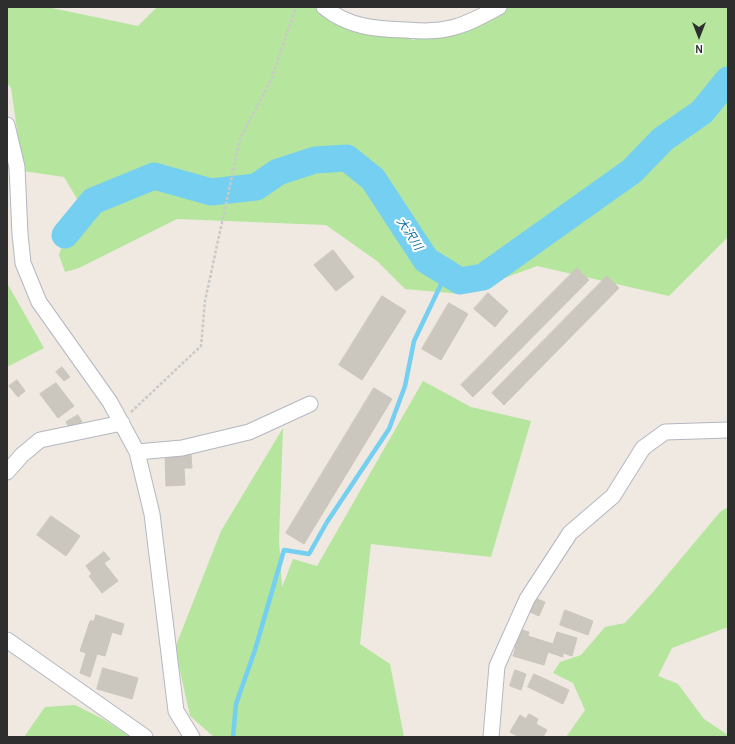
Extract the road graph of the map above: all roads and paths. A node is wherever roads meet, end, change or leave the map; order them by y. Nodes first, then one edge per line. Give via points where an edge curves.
1 (296, 7) edge
2 (324, 7) edge
3 (499, 7) edge
4 (7, 125) edge
5 (310, 404) dead end
6 (122, 423) junction
7 (728, 430) edge
8 (137, 452) junction
9 (7, 472) edge
10 (7, 640) edge
11 (145, 737) edge
12 (192, 737) edge
13 (491, 737) edge

1 - 6 path via 271,80 240,139 205,301 201,346 132,410
2 - 3 street via 334,15 372,29 429,31 452,28
4 - 6 street via 17,168 23,263 39,302
5 - 8 street via 249,432 182,448
6 - 8 street
6 - 9 street via 40,440
7 - 13 street via 665,432 643,448 613,496 570,533 527,599 497,666
8 - 12 street via 152,514 176,712
10 - 11 street

